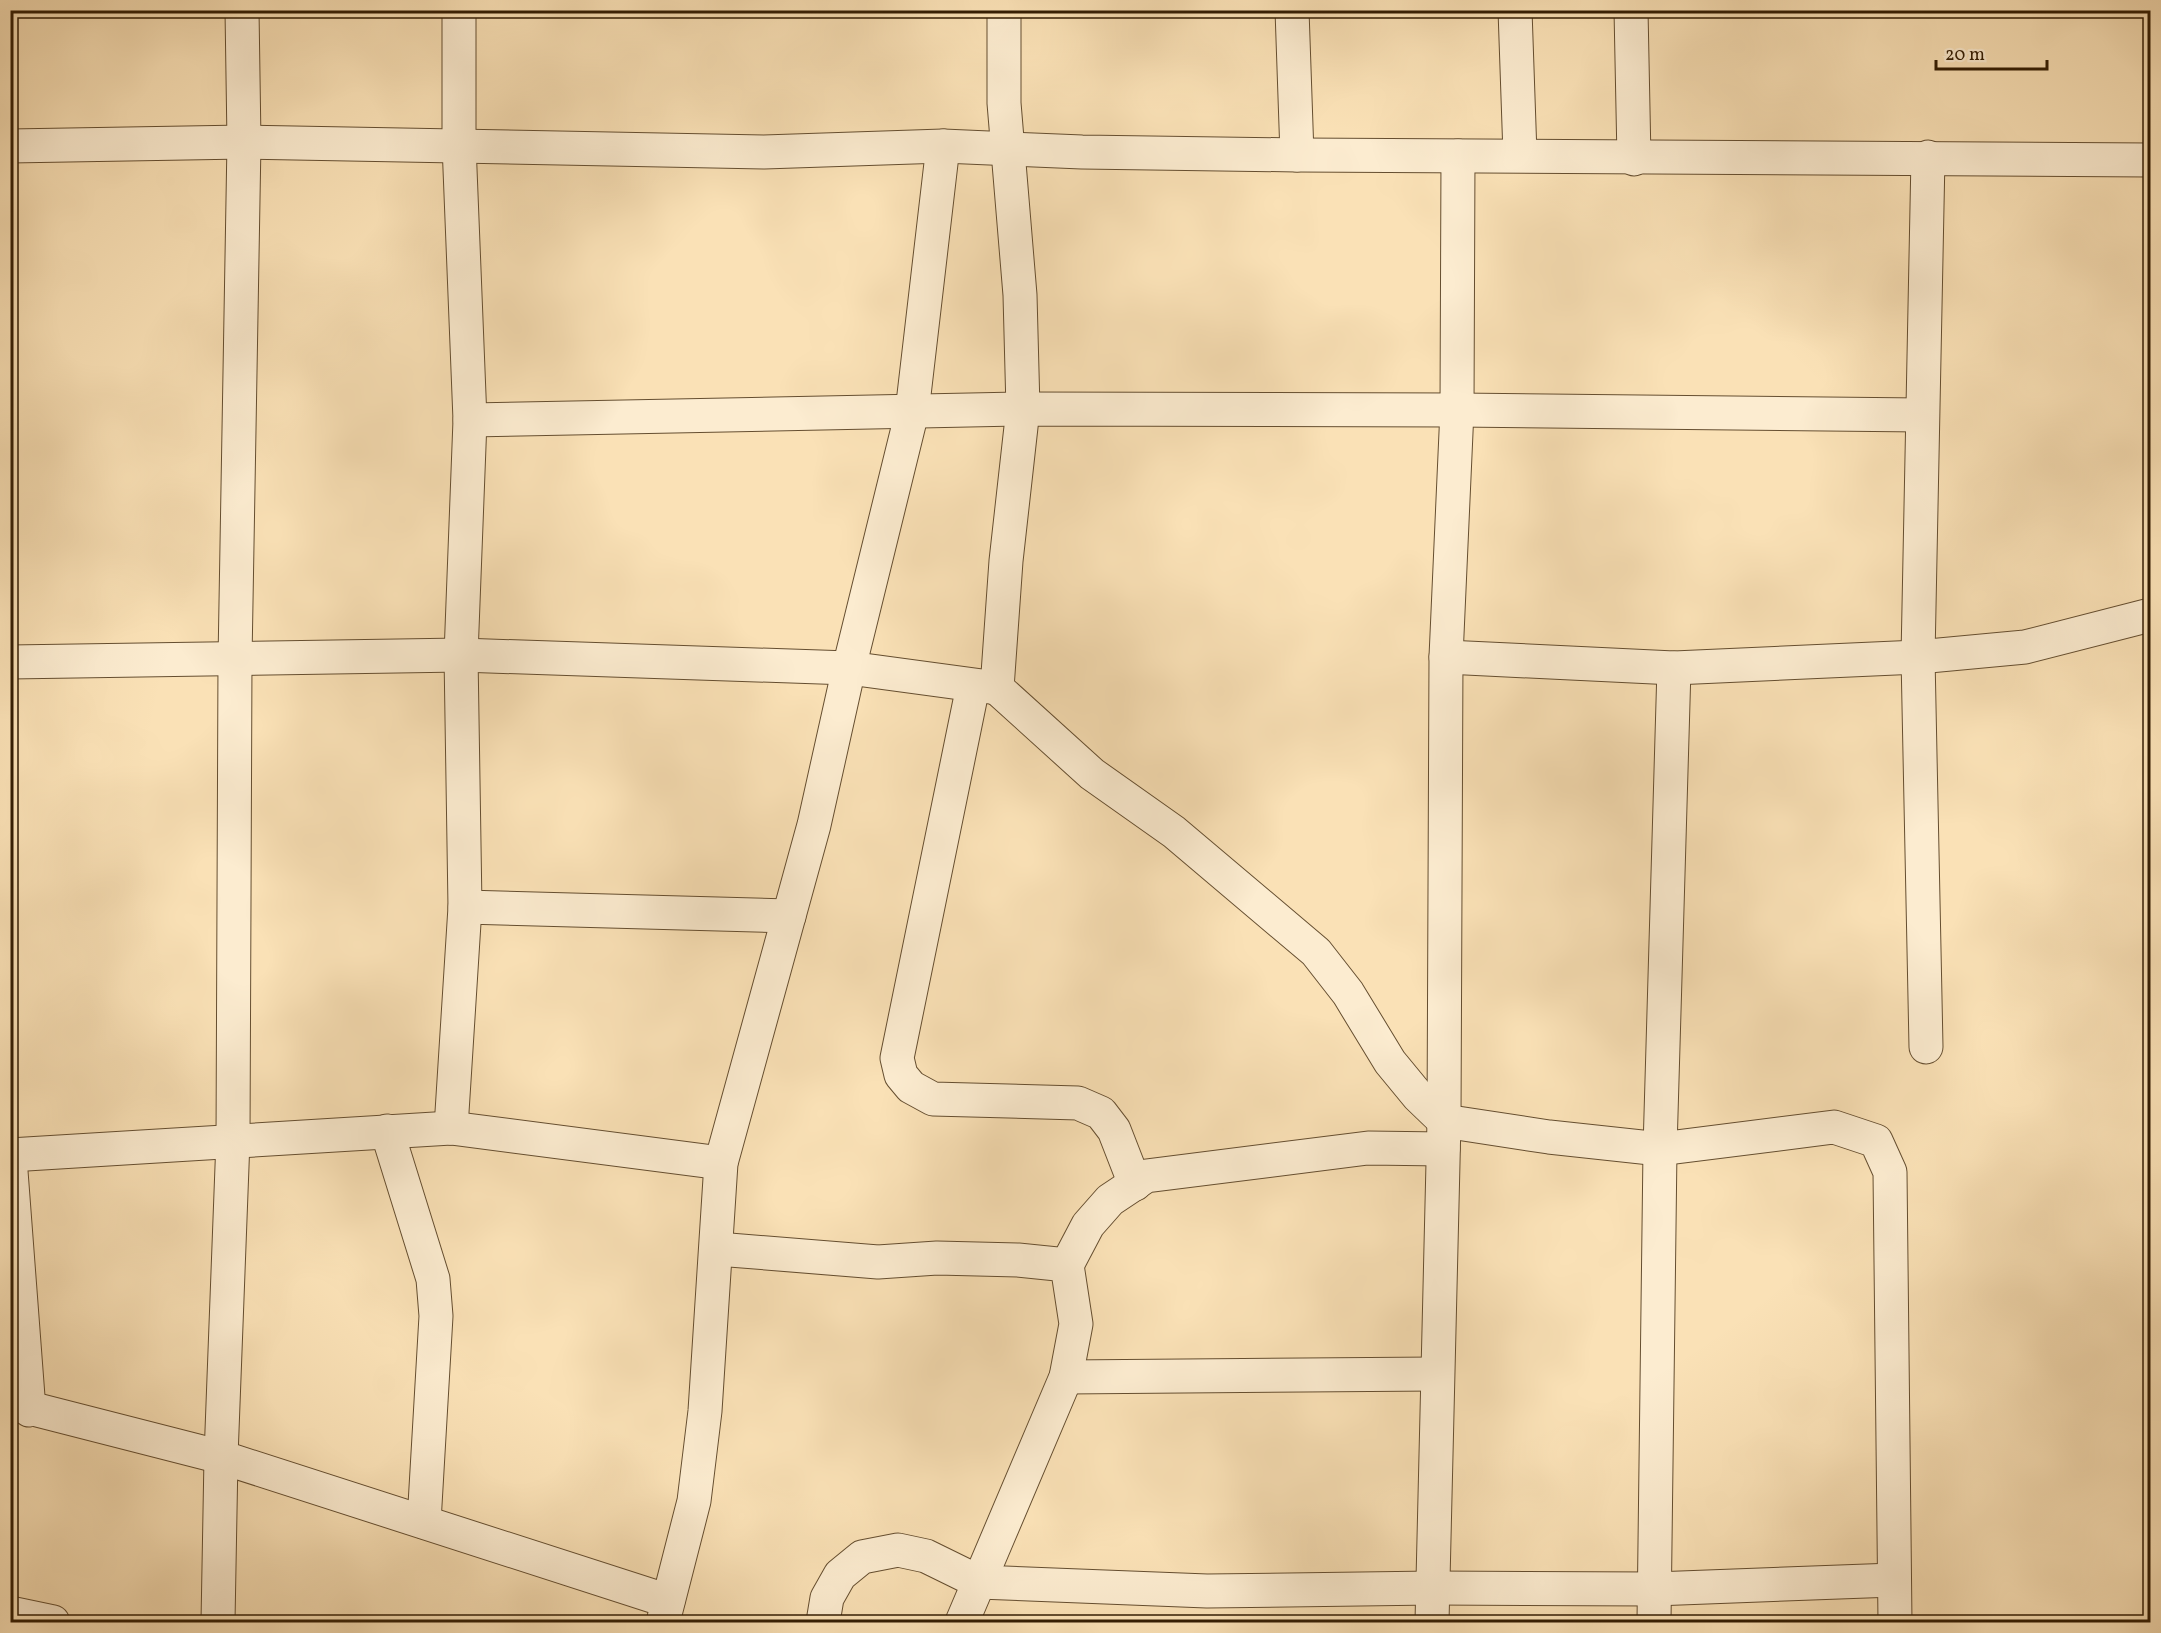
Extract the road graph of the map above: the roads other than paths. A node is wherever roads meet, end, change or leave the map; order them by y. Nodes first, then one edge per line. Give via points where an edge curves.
1 (242, 10) edge
2 (459, 10) edge
3 (1004, 10) edge
4 (1292, 10) edge
5 (1515, 10) edge
6 (1631, 10) edge
7 (244, 142) junction
8 (459, 144) junction
9 (10, 146) edge
10 (943, 146) junction
11 (1006, 147) junction
12 (1297, 155) junction
13 (1520, 155) junction
14 (1458, 156) junction
15 (1928, 157) junction
16 (1634, 159) junction
17 (2151, 160) edge
18 (1023, 409) junction
19 (1457, 410) junction
20 (912, 412) junction
21 (1922, 415) junction
22 (470, 420) junction
23 (2151, 615) edge
24 (461, 655) junction
25 (1446, 657) junction
26 (1918, 657) junction
27 (235, 660) junction
28 (10, 662) edge
29 (849, 668) junction
30 (1674, 668) junction
31 (985, 687) junction
32 (465, 907) junction
33 (789, 916) junction
34 (1926, 1047) dead end
35 (451, 1128) junction
36 (387, 1131) junction
37 (1444, 1135) junction
38 (233, 1140) junction
39 (1660, 1149) junction
40 (10, 1157) edge
41 (721, 1163) junction
42 (1135, 1184) junction
43 (717, 1249) junction
44 (1067, 1265) junction
45 (1436, 1374) junction
46 (1066, 1377) junction
47 (20, 1407) edge
48 (221, 1457) junction
49 (424, 1522) junction
50 (1894, 1580) junction
51 (979, 1582) junction
52 (1433, 1588) junction
53 (1654, 1589) junction
54 (665, 1612) edge
55 (10, 1613) edge
56 (53, 1623) edge
57 (218, 1623) edge
58 (823, 1623) edge
59 (962, 1623) edge
60 (1431, 1623) edge
61 (1654, 1623) edge
62 (1895, 1623) edge

1 - 7 street
2 - 8 street
3 - 11 street
4 - 12 street
5 - 13 street
6 - 16 street
7 - 8 street
7 - 9 street
7 - 27 street
8 - 10 street via 764,152
8 - 22 street
10 - 11 street
10 - 20 street
11 - 12 street
11 - 18 street via 1020,295
12 - 14 street
13 - 14 street
13 - 16 street
14 - 19 street
15 - 16 street
15 - 17 street
15 - 21 street
18 - 19 street
18 - 20 street
18 - 31 street via 1006,561
19 - 21 street
19 - 25 street
20 - 22 street
20 - 29 street
21 - 26 street
22 - 24 street
23 - 26 street via 2025,647
24 - 27 street
24 - 29 street
24 - 32 street
25 - 30 street
25 - 37 street
26 - 30 street
26 - 34 street
27 - 28 street
27 - 38 street
29 - 31 street
29 - 33 street
30 - 39 street
31 - 37 street via 1092,774 1174,832 1316,952
31 - 42 street via 897,1058 901,1076 911,1087 933,1099 1078,1103 1101,1113 1114,1130
32 - 33 street
32 - 35 street
33 - 41 street
35 - 36 street
35 - 41 street
36 - 38 street
36 - 49 street via 433,1279 436,1316
37 - 39 street via 1549,1137
37 - 42 street via 1146,1176
37 - 45 street
38 - 40 street
38 - 48 street
39 - 50 street via 1834,1127 1876,1141 1890,1172
39 - 53 street
40 - 47 street
41 - 43 street
42 - 44 street via 1110,1200 1088,1225
43 - 44 street via 878,1262 937,1258
43 - 54 street via 694,1502
44 - 46 street via 1076,1324
45 - 46 street
45 - 52 street
46 - 51 street
47 - 48 street
48 - 49 street
48 - 57 street
49 - 54 street
50 - 53 street
50 - 62 street
51 - 52 street via 1208,1591
51 - 58 street via 926,1556 898,1551 862,1557 840,1575 827,1598
51 - 59 street
52 - 53 street
52 - 60 street
53 - 61 street
55 - 56 street

